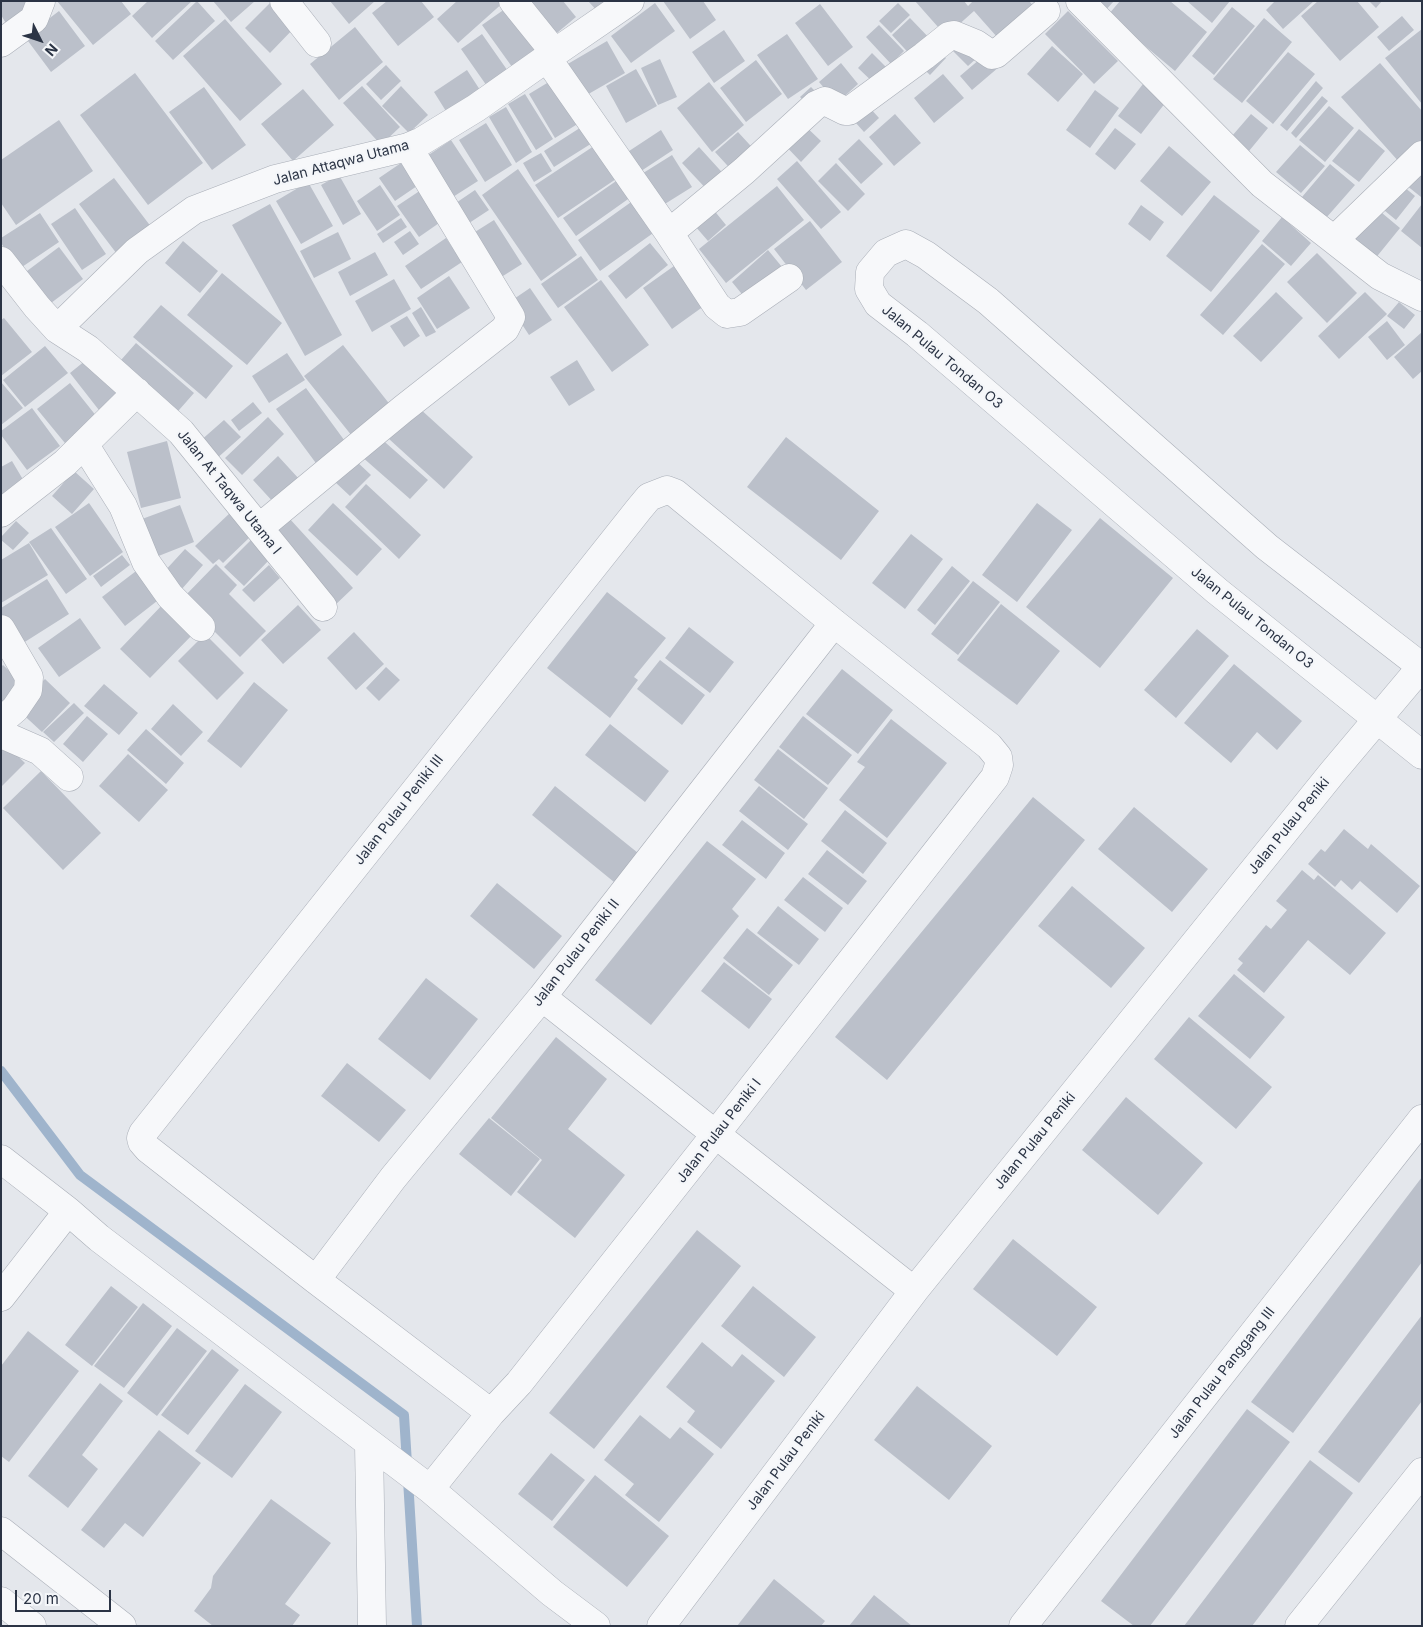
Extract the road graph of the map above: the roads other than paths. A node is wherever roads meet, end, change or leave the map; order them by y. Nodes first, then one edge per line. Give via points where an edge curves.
1 (41, 1) edge
2 (284, 1) edge
3 (513, 1) edge
4 (630, 1) edge
5 (1058, 4) edge
6 (1, 43) edge
7 (317, 43) dead end
8 (551, 55) junction
9 (408, 147) junction
10 (1422, 155) edge
11 (670, 233) junction
12 (1334, 240) junction
13 (1, 261) edge
14 (789, 278) dead end
15 (1422, 297) edge
16 (58, 328) junction
17 (137, 392) junction
18 (84, 444) junction
19 (1, 513) edge
20 (259, 528) junction
21 (323, 607) dead end
22 (834, 624) junction
23 (201, 627) dead end
24 (1, 629) edge
25 (1422, 666) edge
26 (1378, 719) junction
27 (1, 721) edge
28 (1, 730) edge
29 (1422, 755) edge
30 (69, 777) dead end
31 (542, 997) junction
32 (1422, 1120) edge
33 (716, 1135) junction
34 (1, 1159) edge
35 (68, 1211) junction
36 (316, 1280) junction
37 (914, 1291) junction
38 (1, 1297) edge
39 (491, 1413) junction
40 (375, 1448) junction
41 (1422, 1472) edge
42 (423, 1484) junction
43 (1, 1531) edge
44 (1, 1602) edge
45 (32, 1626) edge
46 (122, 1626) edge
47 (372, 1626) edge
48 (596, 1626) edge
49 (661, 1626) edge
50 (1023, 1626) edge
51 (1299, 1626) edge

1 - 6 street via 34,19
2 - 7 street
3 - 8 street
4 - 8 street, Jalan Attaqwa Utama
5 - 11 street via 992,56 976,44 949,36 849,111 825,101 816,105 744,172
5 - 12 street via 1262,184
8 - 9 street, Jalan Attaqwa Utama via 476,108
8 - 11 street
9 - 16 street, Jalan Attaqwa Utama via 275,180 194,210 137,251
9 - 20 street via 511,317 505,328
10 - 12 street
11 - 14 street via 717,306 727,314 740,312
12 - 15 street via 1380,276
13 - 16 street, Jalan At Taqwa Utama I
16 - 17 street, Jalan At Taqwa Utama I via 88,349
17 - 18 street
17 - 20 street, Jalan At Taqwa Utama I via 181,432
18 - 19 street
18 - 23 street via 123,506 146,562 170,596
20 - 21 street, Jalan At Taqwa Utama I
22 - 31 street, Jalan Pulau Peniki II
22 - 33 street, Jalan Pulau Peniki I via 989,746 998,757 999,765 995,777
22 - 36 street, Jalan Pulau Peniki III via 675,493 667,490 649,497 142,1133 142,1142 148,1149
24 - 27 street via 29,677 28,690 15,709
25 - 26 street, Jalan Pulau Peniki
25 - 26 street, Jalan Pulau Tondan O3 via 1267,547 988,301 926,255 906,244 886,253 870,272 868,289 878,304 1217,591
26 - 29 street, Jalan Pulau Tondan O3
26 - 37 street, Jalan Pulau Peniki
28 - 30 street via 40,751
31 - 33 street
31 - 36 street, Jalan Pulau Peniki II via 393,1178
32 - 50 street, Jalan Pulau Panggang III
33 - 37 street
33 - 39 street, Jalan Pulau Peniki I
34 - 35 street
35 - 38 street
35 - 40 street
36 - 39 street
37 - 49 street, Jalan Pulau Peniki
39 - 42 street, Jalan Pulau Peniki I
40 - 42 street
40 - 47 street
41 - 51 street
42 - 48 street
43 - 46 street
44 - 45 street

